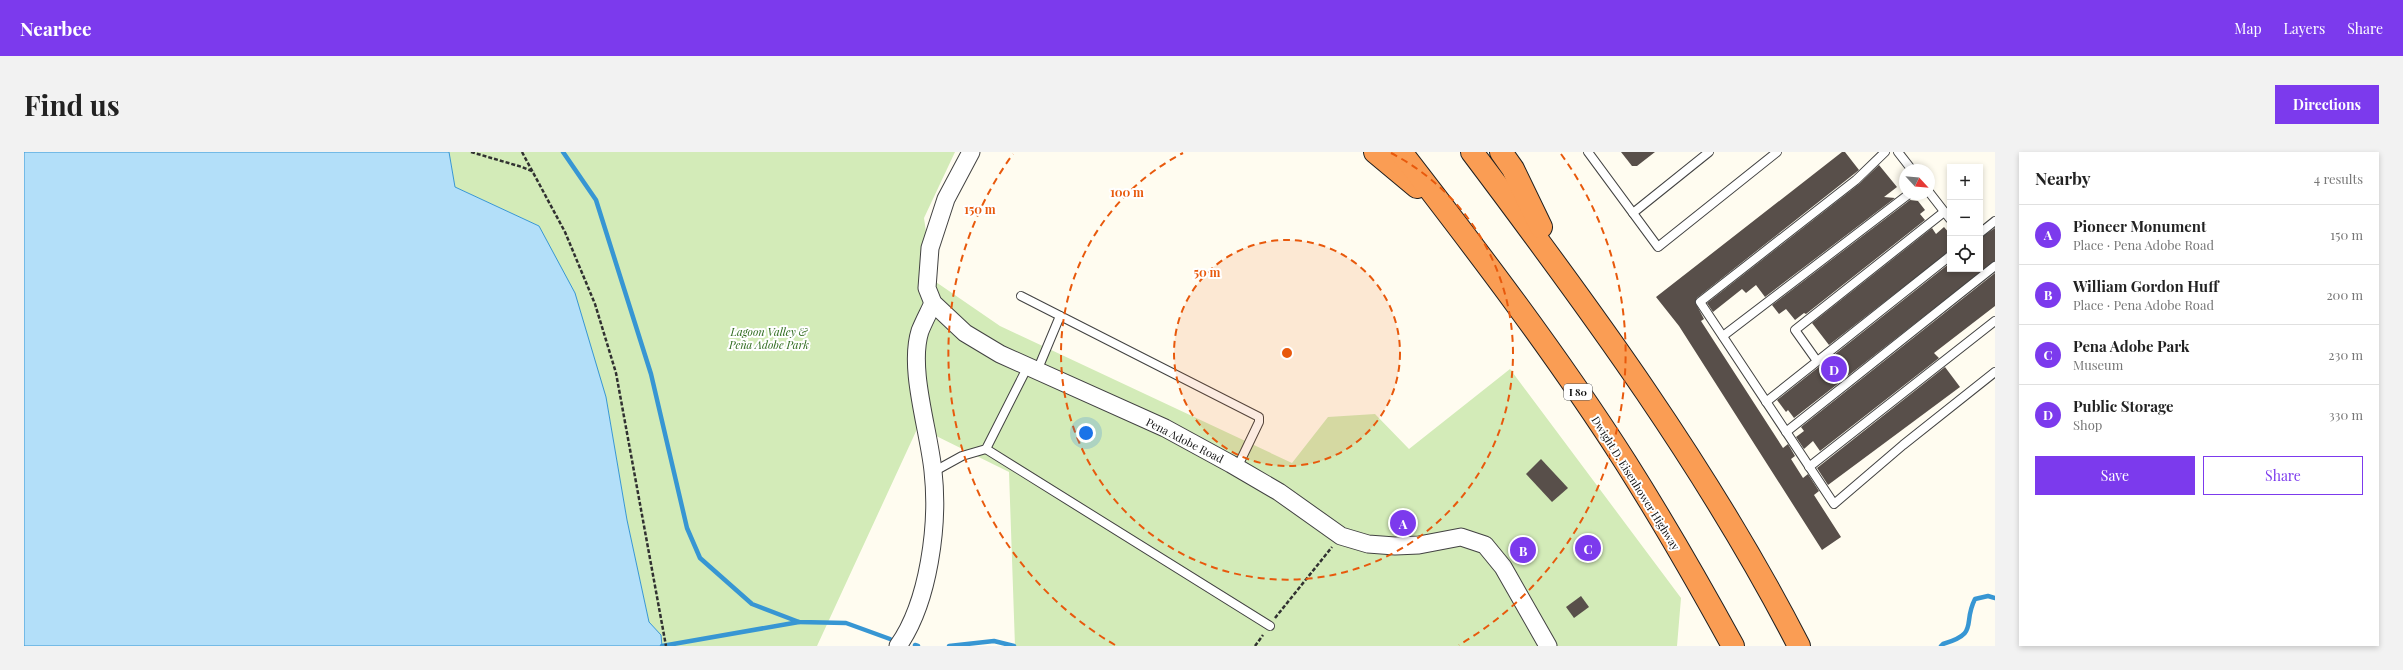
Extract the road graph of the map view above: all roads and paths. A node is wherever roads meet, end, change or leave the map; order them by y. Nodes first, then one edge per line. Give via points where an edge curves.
1 (471, 152) edge
2 (522, 152) edge
3 (971, 152) edge
4 (1375, 152) edge
5 (1401, 152) edge
6 (1472, 152) edge
7 (1501, 152) edge
8 (1588, 152) edge
9 (1709, 152) edge
10 (1777, 152) edge
11 (1885, 152) edge
12 (1898, 152) edge
13 (1907, 164) edge
14 (534, 172) junction
15 (1901, 200) edge
16 (1935, 200) edge
17 (1944, 212) junction
18 (1634, 213) junction
19 (1449, 215) junction
20 (1947, 216) edge
21 (1995, 221) edge
22 (1983, 231) edge
23 (1947, 258) edge
24 (1995, 266) edge
25 (1560, 268) junction
26 (1021, 296) dead end
27 (933, 303) junction
28 (1060, 316) junction
29 (1995, 321) edge
30 (1723, 336) junction
31 (1817, 361) junction
32 (1032, 368) junction
33 (1995, 372) edge
34 (1766, 402) junction
35 (1786, 432) junction
36 (986, 449) junction
37 (1809, 467) junction
38 (1238, 468) junction
39 (933, 472) junction
40 (1341, 536) junction
41 (1270, 626) junction
42 (666, 646) edge
43 (898, 646) edge
44 (1255, 646) edge
45 (1548, 646) edge
46 (1733, 646) edge
47 (1799, 646) edge

1 - 14 path
2 - 14 path
3 - 27 street, Pena Adobe Road via 946,199 930,248 927,288
4 - 19 highway
5 - 19 highway, Dwight D. Eisenhower Highway / I 80
6 - 25 highway
7 - 25 highway via 1513,169
8 - 18 lane
9 - 18 lane
10 - 18 lane via 1658,246
11 - 30 lane via 1856,180 1700,302
12 - 13 lane
14 - 42 path via 565,232 595,304 616,373
15 - 30 lane
16 - 17 lane
17 - 20 lane
17 - 31 lane via 1795,330
19 - 46 highway, Dwight D. Eisenhower Highway / I 80 via 1519,308 1626,463
21 - 22 lane
23 - 31 lane
24 - 35 lane
25 - 47 highway via 1691,459 1734,529
26 - 28 lane
27 - 32 street, Pena Adobe Road via 965,333 1000,354
27 - 39 street via 920,332 916,371
28 - 32 lane
28 - 38 lane via 1259,417
29 - 37 lane
30 - 34 lane
31 - 34 lane
32 - 36 lane
32 - 38 street, Pena Adobe Road via 1165,428
33 - 37 lane via 1903,444 1834,504
34 - 35 lane
35 - 37 lane
36 - 39 lane via 962,456
36 - 41 lane
38 - 40 street, Pena Adobe Road via 1279,492
39 - 43 street via 934,521 922,598 912,625
40 - 41 path
40 - 45 street, Pena Adobe Road via 1368,544 1394,546 1419,545 1461,537 1485,545 1503,567
41 - 44 path

